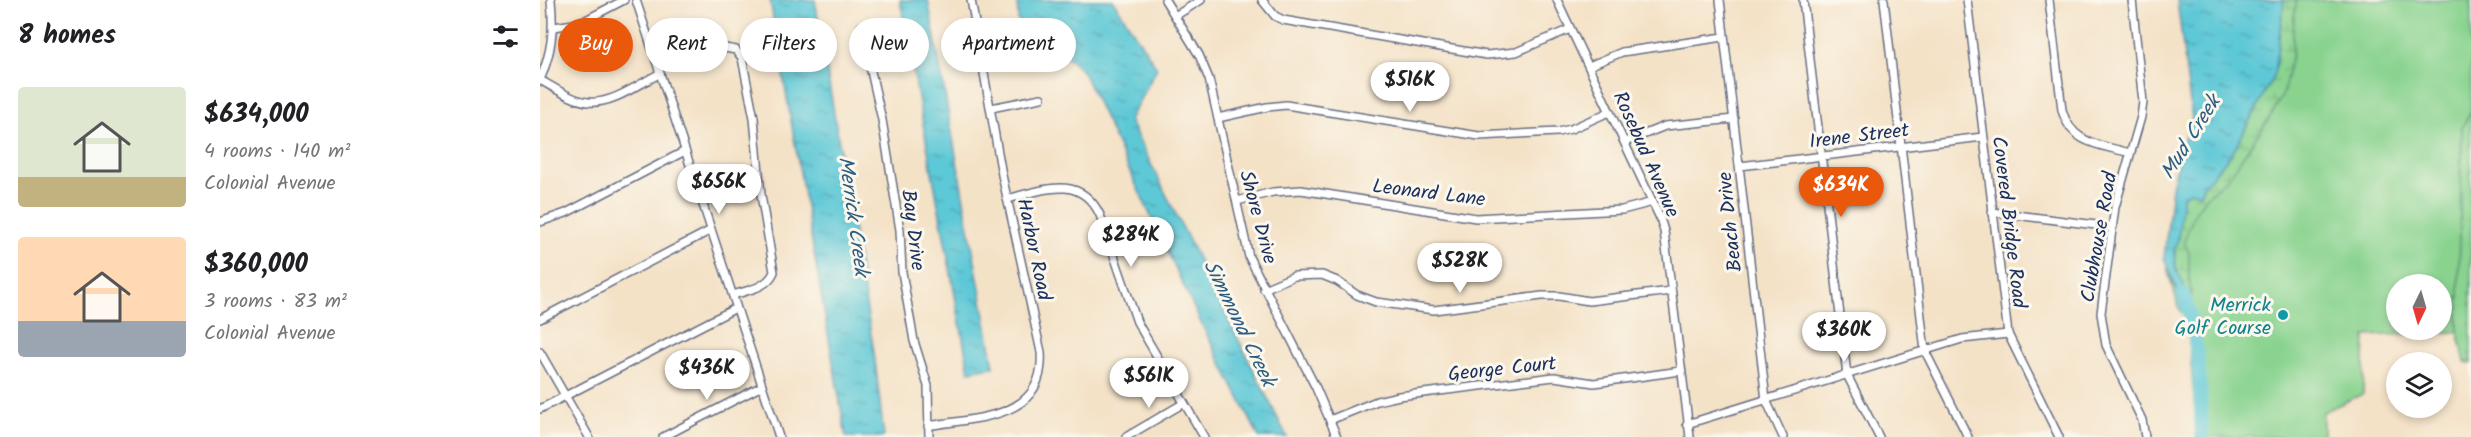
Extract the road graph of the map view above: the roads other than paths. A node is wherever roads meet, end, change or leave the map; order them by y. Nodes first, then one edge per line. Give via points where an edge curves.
1 (550, 0) edge
2 (624, 0) edge
3 (636, 0) edge
4 (971, 0) edge
5 (1165, 0) edge
6 (1201, 0) edge
7 (1262, 0) edge
8 (1557, 0) edge
9 (1720, 0) edge
10 (1803, 0) edge
11 (1884, 0) edge
12 (1966, 0) edge
13 (2049, 0) edge
14 (2132, 0) edge
15 (1175, 16) junction
16 (554, 27) junction
17 (645, 28) edge
18 (1570, 29) junction
19 (1725, 37) junction
20 (728, 49) edge
21 (1589, 66) junction
22 (871, 72) edge
23 (659, 74) joint
24 (540, 80) edge
25 (1041, 98) dead end
26 (991, 108) junction
27 (1609, 112) junction
28 (1218, 118) junction
29 (1734, 119) junction
30 (1983, 137) junction
31 (1625, 142) junction
32 (1902, 147) junction
33 (685, 151) junction
34 (2130, 153) junction
35 (1821, 156) junction
36 (1740, 166) junction
37 (1007, 199) junction
38 (1237, 201) junction
39 (1653, 202) junction
40 (1992, 212) junction
41 (540, 222) edge
42 (2112, 227) junction
43 (711, 230) junction
44 (1264, 289) junction
45 (1671, 291) junction
46 (733, 295) junction
47 (736, 308) junction
48 (540, 319) edge
49 (2008, 334) junction
50 (1925, 351) junction
51 (540, 352) edge
52 (1681, 371) junction
53 (1847, 375) junction
54 (762, 386) junction
55 (565, 396) junction
56 (1766, 400) junction
57 (1184, 403) junction
58 (540, 409) edge
59 (1330, 420) junction
60 (1687, 424) junction
61 (928, 426) junction
62 (589, 437) edge
63 (663, 437) edge
64 (779, 437) edge
65 (929, 437) edge
66 (1126, 437) edge
67 (1204, 437) edge
68 (1337, 437) edge
69 (1690, 437) edge
70 (1783, 437) edge
71 (1879, 437) edge
72 (1968, 437) edge
73 (2059, 437) edge
74 (2145, 437) edge

1 - 16 street
2 - 16 street via 580,23
3 - 17 street
4 - 26 street, Harbor Road
5 - 15 street, Shore Drive
6 - 15 street
7 - 18 street via 1283,20 1466,54 1516,52
8 - 18 street, Rosebud Avenue
9 - 19 street, Beach Drive
10 - 35 street
11 - 32 street
12 - 30 street, Covered Bridge Road
13 - 34 street via 2065,123 2083,140
14 - 34 street, Clubhouse Road via 2143,102
15 - 28 street, Shore Drive via 1204,66
16 - 24 street
18 - 21 street, Rosebud Avenue
19 - 21 street via 1622,52
19 - 29 street, Beach Drive
20 - 46 street via 742,58 774,272 764,285
21 - 27 street, Rosebud Avenue
22 - 61 street, Bay Drive via 900,230 902,272 914,340 928,386
23 - 24 street via 596,102 576,99
23 - 33 street
25 - 26 street
26 - 37 street, Harbor Road
27 - 28 street via 1558,132 1479,136 1286,105
27 - 31 street, Rosebud Avenue
28 - 38 street, Shore Drive
29 - 31 street via 1665,126
29 - 36 street, Beach Drive
30 - 32 street, Irene Street
30 - 40 street, Covered Bridge Road
31 - 39 street, Rosebud Avenue
32 - 35 street, Irene Street
32 - 50 street
33 - 41 street via 566,213
33 - 43 street
34 - 42 street, Clubhouse Road
35 - 36 street, Irene Street
35 - 53 street
36 - 56 street, Beach Drive
37 - 57 street via 1063,187 1079,191 1091,200 1100,215 1137,321
37 - 61 street, Harbor Road via 1041,352 1040,378 1028,398 1013,409
38 - 39 street, Leonard Lane via 1301,190 1476,218 1622,210
38 - 44 street, Shore Drive via 1250,258
39 - 45 street, Rosebud Avenue via 1664,231
40 - 42 street
40 - 49 street, Covered Bridge Road
42 - 74 street, Clubhouse Road via 2102,303 2103,333 2110,357 2142,420
43 - 46 street
43 - 48 street
44 - 45 street via 1294,276 1322,275 1376,302 1434,310 1542,296 1589,301
44 - 59 street, Shore Drive
45 - 52 street, Rosebud Avenue
46 - 47 street
47 - 54 street
47 - 55 street
49 - 50 street via 1972,337
49 - 73 street, Covered Bridge Road
50 - 53 street
50 - 72 street
51 - 55 street
52 - 59 street, George Court via 1594,383 1554,377 1399,396 1377,400
52 - 60 street, Rosebud Avenue
53 - 56 street
53 - 71 street
54 - 63 street
54 - 64 street
55 - 58 street
55 - 62 street
56 - 60 street
56 - 70 street, Beach Drive
57 - 66 street
57 - 67 street
59 - 68 street, Shore Drive
60 - 69 street, Rosebud Avenue
61 - 65 street, Bay Drive

